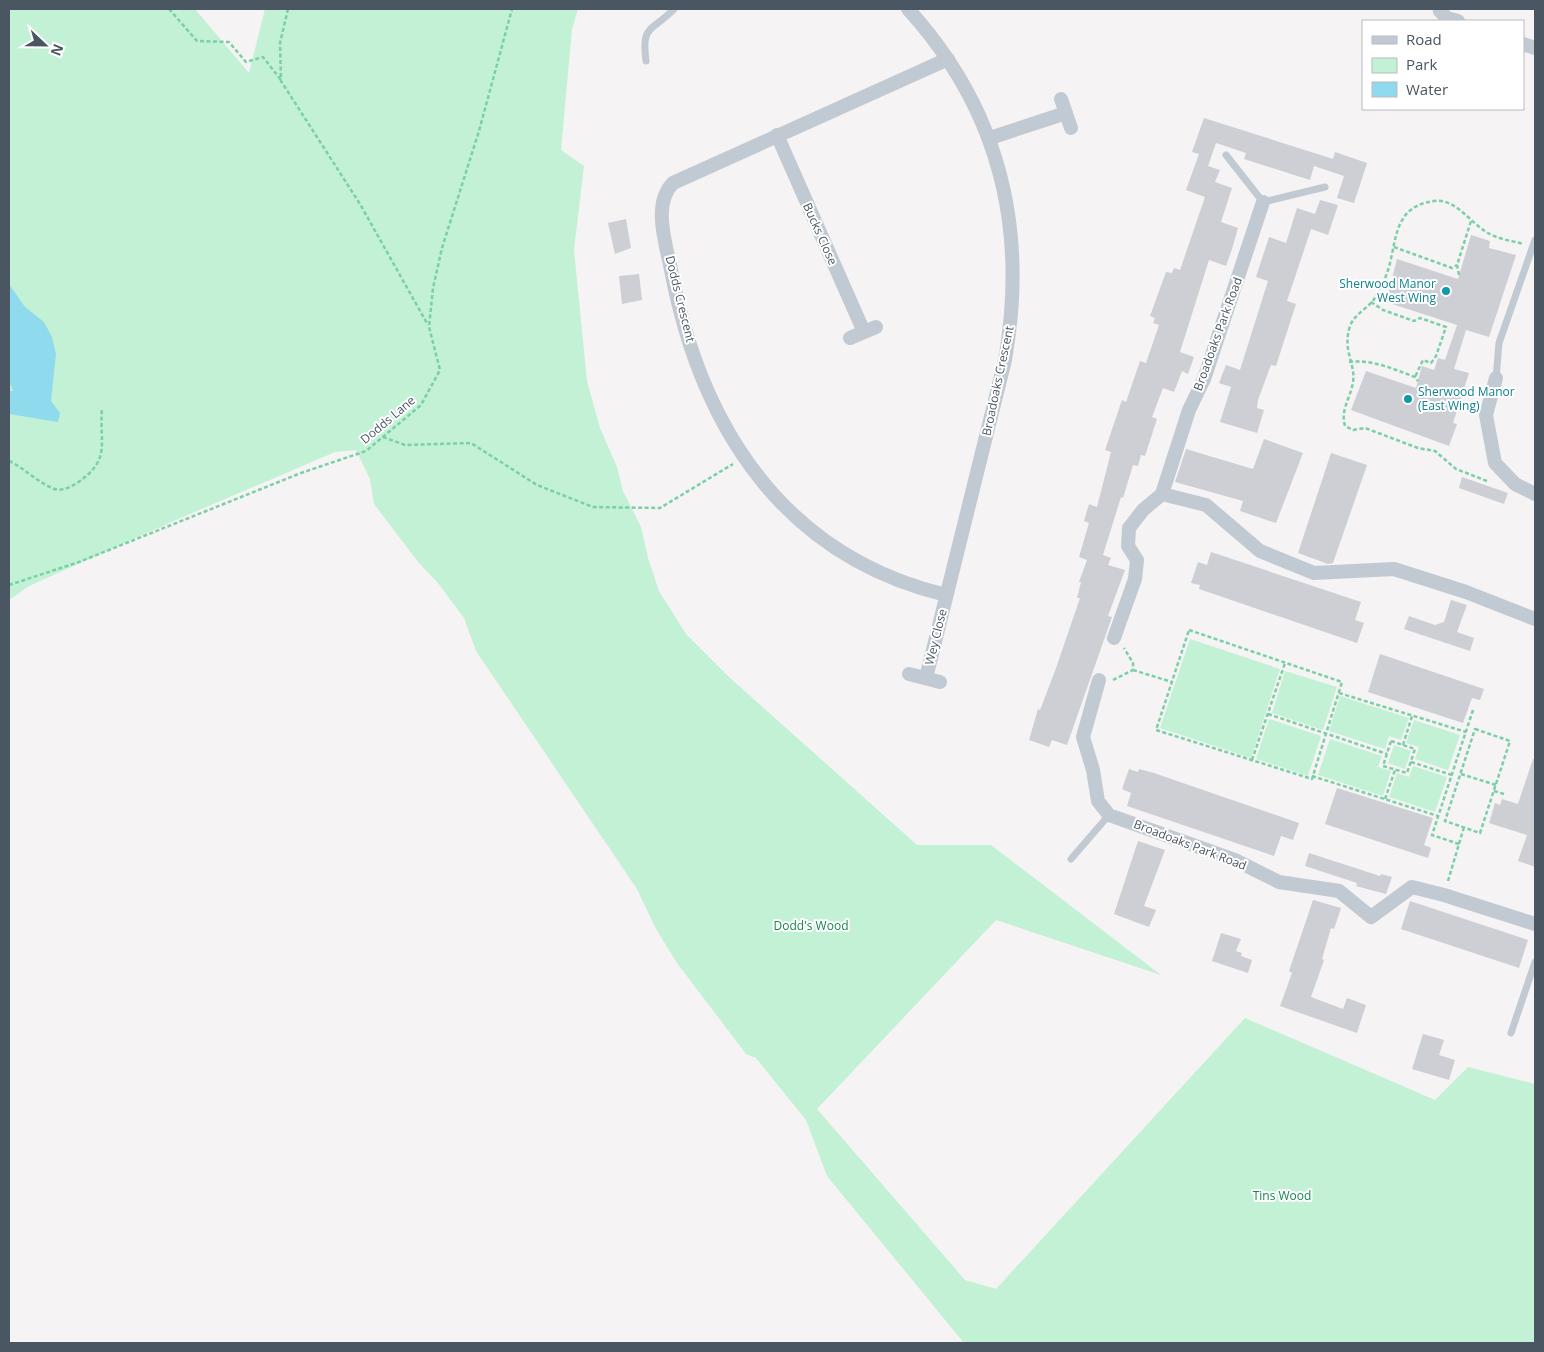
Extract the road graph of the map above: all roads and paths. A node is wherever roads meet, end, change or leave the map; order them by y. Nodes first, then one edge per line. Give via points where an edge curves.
1 (169, 9) edge
2 (288, 9) edge
3 (512, 9) edge
4 (674, 9) edge
5 (908, 9) edge
6 (1441, 9) edge
7 (1454, 20) edge
8 (948, 58) junction
9 (646, 61) dead end
10 (282, 82) junction
11 (1061, 99) dead end
12 (1066, 113) junction
13 (1071, 128) dead end
14 (777, 135) junction
15 (990, 138) junction
16 (1226, 155) dead end
17 (1325, 187) dead end
18 (1263, 202) junction
19 (1471, 221) junction
20 (1535, 240) edge
21 (1524, 244) dead end
22 (1394, 247) junction
23 (1457, 265) junction
24 (1459, 274) dead end
25 (1371, 302) junction
26 (429, 327) junction
27 (850, 338) dead end
28 (1350, 362) junction
29 (1415, 377) junction
30 (1496, 378) joint
31 (1418, 381) dead end
32 (102, 408) dead end
33 (383, 437) junction
34 (743, 458) junction
35 (9, 461) edge
36 (1487, 481) dead end
37 (1162, 494) junction
38 (1535, 494) edge
39 (9, 584) edge
40 (946, 595) junction
41 (1535, 619) edge
42 (1115, 634) joint
43 (1285, 662) junction
44 (1133, 670) junction
45 (909, 674) dead end
46 (926, 678) junction
47 (940, 682) dead end
48 (1172, 682) junction
49 (1097, 687) joint
50 (1339, 693) junction
51 (1473, 710) dead end
52 (1268, 714) junction
53 (1412, 716) junction
54 (1466, 732) junction
55 (1326, 733) junction
56 (1403, 745) junction
57 (1387, 754) junction
58 (1252, 760) junction
59 (1410, 762) junction
60 (1395, 770) junction
61 (1461, 774) junction
62 (1452, 775) junction
63 (1312, 776) junction
64 (1496, 785) junction
65 (1494, 791) junction
66 (1504, 794) dead end
67 (1385, 799) junction
68 (1109, 815) junction
69 (1438, 816) junction
70 (1464, 828) junction
71 (1459, 844) junction
72 (1071, 859) dead end
73 (1444, 895) junction
74 (1535, 924) edge
75 (1535, 962) edge
76 (1511, 1033) dead end

1 - 10 path via 197,41 229,42 246,62 263,57
2 - 10 path via 280,43
3 - 26 path, Dodds Lane via 479,132 442,248
4 - 9 lane via 646,34
5 - 8 street, Broadoaks Crescent
6 - 7 street via 1447,18
8 - 14 street, Dodds Crescent
8 - 15 street, Broadoaks Crescent
10 - 26 path via 360,204
11 - 12 street
12 - 13 street
12 - 15 street
14 - 27 street, Bucks Close via 870,330
14 - 34 street, Dodds Crescent via 673,183 662,204 674,284 693,352 719,417
15 - 40 street, Broadoaks Crescent via 1009,220 1013,278 1010,332
16 - 18 lane
17 - 18 lane
18 - 37 street, Broadoaks Park Road
19 - 21 path via 1488,233
19 - 22 path via 1459,208 1448,203 1437,200 1423,203 1405,214 1396,231
19 - 23 path
20 - 30 lane via 1500,342
22 - 23 path via 1452,268
22 - 25 path via 1384,282
23 - 24 path
25 - 28 path via 1351,325 1347,349
25 - 29 path via 1398,317 1414,321 1420,318 1446,327 1436,356 1431,362 1423,360
26 - 33 path, Dodds Lane via 440,370 421,405
28 - 29 path via 1363,360
28 - 36 path via 1354,379 1342,419 1345,426 1353,430 1365,428 1435,451 1456,469
29 - 31 path
30 - 38 street via 1486,415 1495,463 1515,484
32 - 35 path via 102,448 97,465 73,485 61,490 53,489
33 - 34 path via 405,445 471,443 537,485 593,507 660,508
33 - 39 path, Dodds Lane via 366,451 301,473 79,562
34 - 40 street, Dodds Crescent via 774,496 826,542 863,566 904,583
37 - 41 street via 1206,505 1260,551 1314,573 1394,569
37 - 42 street via 1129,528 1128,546 1137,560 1135,579
40 - 46 street, Wey Close
42 - 44 path via 1124,637 1123,646 1133,663
43 - 48 path via 1189,630
43 - 50 path via 1342,682
43 - 52 path
44 - 48 path
44 - 49 path via 1112,680 1105,689
45 - 46 street, Wey Close
46 - 47 street, Wey Close
48 - 58 path via 1156,730
49 - 68 street via 1083,737 1098,801
50 - 53 path
50 - 55 path
51 - 54 path
52 - 55 path
52 - 58 path
53 - 54 path
53 - 56 path
54 - 62 path
55 - 57 path
55 - 63 path
56 - 57 path via 1391,741
56 - 59 path via 1415,749
57 - 60 path via 1383,766
58 - 63 path via 1312,779
59 - 60 path via 1407,774
59 - 62 path
60 - 67 path
61 - 64 path
61 - 64 path via 1475,729 1510,741
61 - 70 path via 1445,821
62 - 69 path
63 - 67 path
64 - 65 path
65 - 66 path
65 - 70 path via 1480,833
67 - 69 path
68 - 72 lane
68 - 73 street, Broadoaks Park Road via 1235,860 1279,882 1339,890 1371,917 1412,887
69 - 71 path via 1432,835
70 - 71 path
71 - 73 path
73 - 74 street, Broadoaks Park Road
75 - 76 lane

